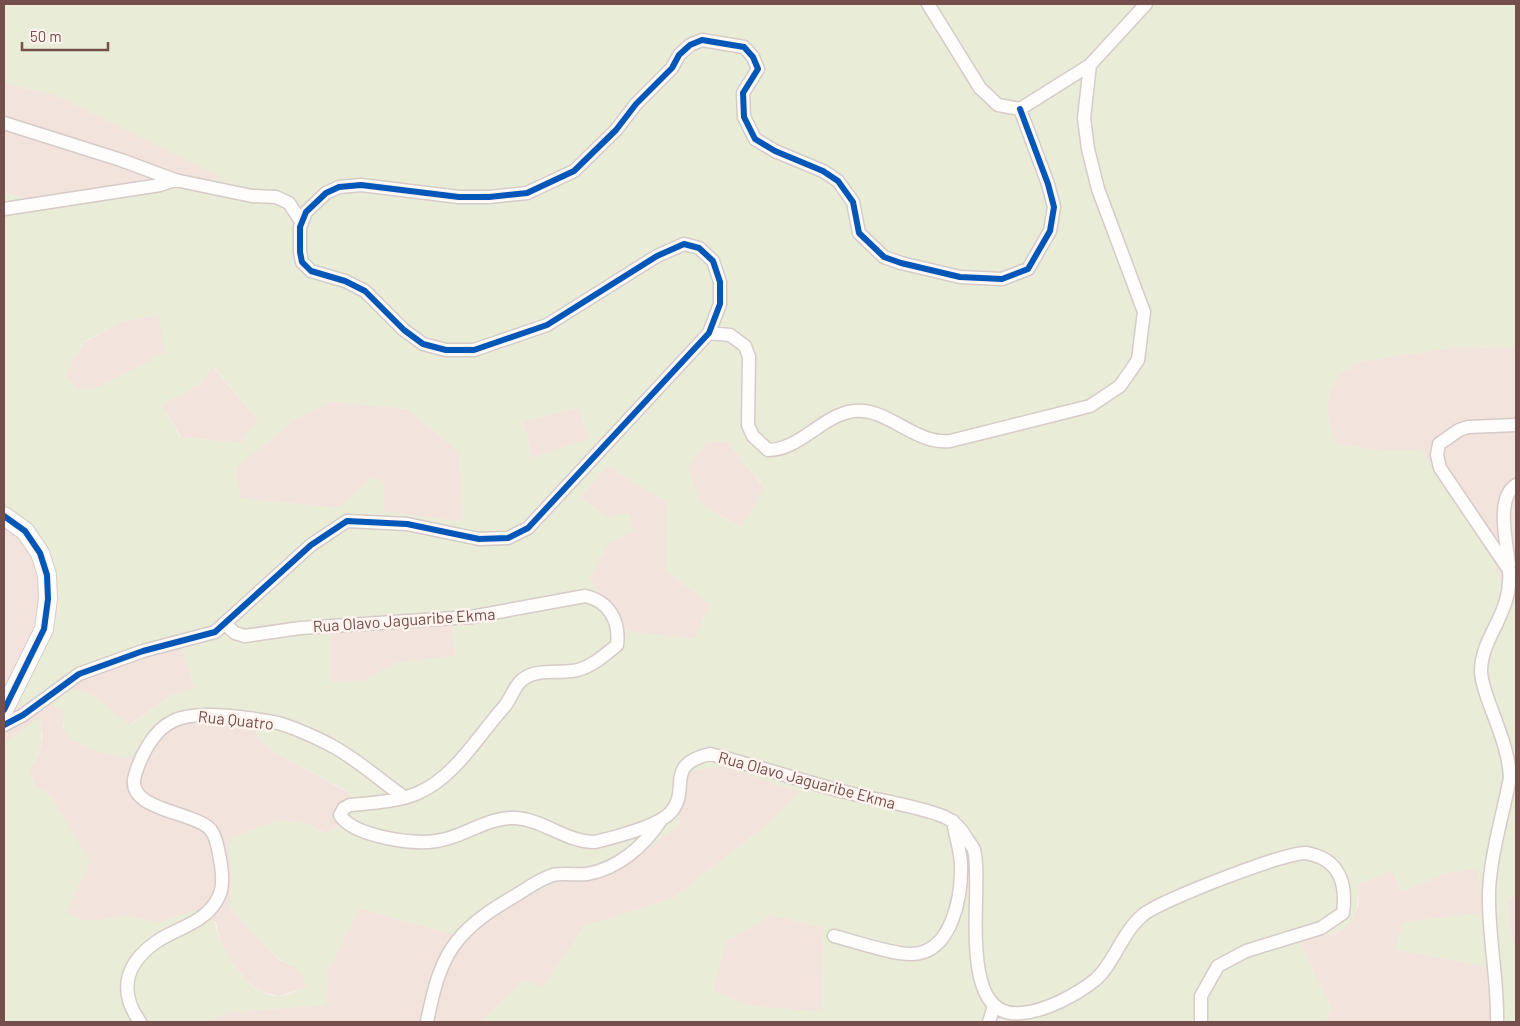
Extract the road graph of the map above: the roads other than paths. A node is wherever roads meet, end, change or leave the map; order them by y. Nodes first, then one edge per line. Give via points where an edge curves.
1 (928, 4) edge
2 (1146, 4) edge
3 (1090, 64) junction
4 (1020, 109) junction
5 (4, 124) edge
6 (175, 180) junction
7 (4, 209) edge
8 (302, 223) junction
9 (709, 334) junction
10 (1516, 426) edge
11 (1516, 486) edge
12 (4, 516) edge
13 (1510, 570) junction
14 (226, 625) junction
15 (4, 710) edge
16 (4, 725) edge
17 (404, 797) junction
18 (662, 820) junction
19 (953, 822) junction
20 (834, 936) dead end
21 (994, 1006) junction
22 (140, 1022) edge
23 (428, 1022) edge
24 (988, 1022) edge
25 (1201, 1022) edge
26 (1497, 1022) edge

1 - 4 street via 980,88 998,105
2 - 3 street
3 - 4 street
3 - 9 street via 1084,118 1088,149 1098,189 1144,312 1138,360 1120,386 1090,406 939,442 870,412 854,411 841,415 780,450 768,450 753,436 748,425 749,357 745,346 730,335
4 - 8 street via 1054,208 1050,230 1028,269 1002,278 960,277 884,257 859,233 853,202 838,182 823,171 775,151 755,139 749,130 744,117 743,93 758,69 753,57 744,47 702,40 679,55 672,68 591,156 574,171 549,183 527,193 489,197 459,197 361,185 339,187 312,203
5 - 6 street via 122,160
6 - 7 street
6 - 8 street via 252,196 276,196 289,203
8 - 9 street via 302,262 311,270 365,291 423,344 446,350 474,350 547,325 658,256 684,244 699,248 713,262 720,282 720,304
9 - 14 street via 520,533 508,538 479,539 406,524 347,521 311,545
10 - 13 street via 1459,430 1439,444 1437,455 1440,468
11 - 13 street via 1510,489 1504,502
12 - 15 street via 25,531 40,553 47,575 48,599 44,629
13 - 26 street via 1508,602 1483,655 1480,674 1510,761 1510,778 1489,900 1498,992
14 - 16 street via 207,636 143,651 79,674
14 - 17 street, Rua Olavo Jaguaribe Ekma via 245,636 300,628 471,617 585,596 599,599 610,612 619,632 617,644 598,661 573,671 540,673 522,680 461,760 432,785
17 - 18 street, Rua Olavo Jaguaribe Ekma via 350,805 340,815 349,826 371,834 436,842 499,819 532,821 584,842 595,842
17 - 22 street, Rua Quatro via 334,746 279,724 189,715 159,731 142,755 134,778 136,790 147,803 194,820 211,830 222,873 220,896 206,915 156,942 139,958 129,974 126,995
18 - 19 street, Rua Olavo Jaguaribe Ekma via 672,811 685,765 696,757 710,754 932,813
18 - 23 street via 649,838 625,858 587,874 544,878 502,903 459,936 449,950 436,982
19 - 20 street via 961,862 960,894 947,932 939,942 924,952 911,954
19 - 21 street, Rua Olavo Jaguaribe Ekma via 974,851 975,948 981,981
21 - 24 street
21 - 25 street via 1008,1014 1024,1013 1054,1004 1096,979 1132,926 1159,905 1270,862 1305,853 1327,860 1341,875 1346,893 1343,913 1321,928 1246,951 1218,966 1201,996

